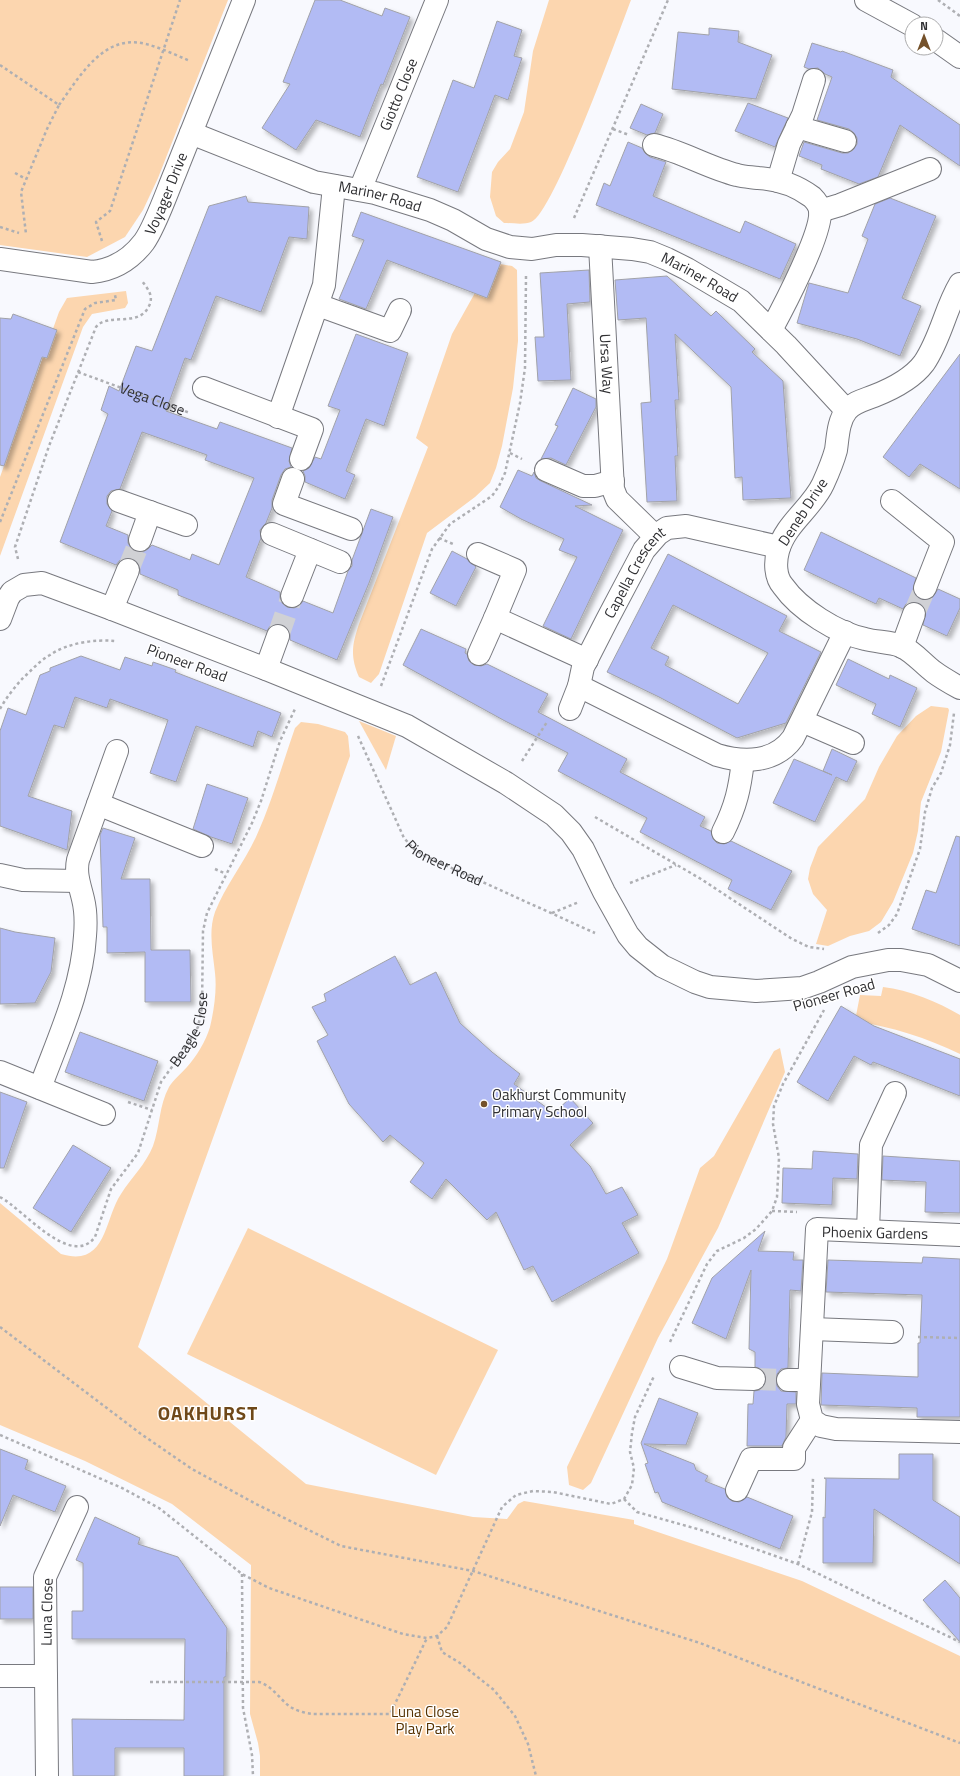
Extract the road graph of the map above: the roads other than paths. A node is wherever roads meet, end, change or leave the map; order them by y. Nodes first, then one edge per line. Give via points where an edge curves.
1 (244, 0) edge
2 (437, 0) edge
3 (866, 0) edge
4 (904, 21) edge
5 (944, 46) edge
6 (960, 57) edge
7 (814, 80) dead end
8 (797, 127) junction
9 (191, 134) junction
10 (845, 141) dead end
11 (654, 145) dead end
12 (930, 169) dead end
13 (778, 181) junction
14 (334, 186) junction
15 (360, 190) junction
16 (820, 210) junction
17 (600, 246) junction
18 (0, 259) edge
19 (960, 284) edge
20 (318, 304) junction
21 (400, 310) dead end
22 (771, 330) junction
23 (204, 388) road end
24 (846, 410) junction
25 (278, 416) junction
26 (546, 470) dead end
27 (613, 481) junction
28 (119, 501) dead end
29 (892, 501) dead end
30 (150, 512) junction
31 (186, 525) dead end
32 (350, 528) dead end
33 (272, 534) dead end
34 (655, 536) junction
35 (140, 540) tunnel mouth
36 (779, 547) junction
37 (310, 550) junction
38 (478, 554) dead end
39 (340, 562) dead end
40 (128, 570) tunnel mouth
41 (925, 588) tunnel mouth
42 (292, 596) tunnel mouth
43 (112, 609) junction
44 (914, 614) tunnel mouth
45 (495, 618) junction
46 (0, 619) edge
47 (845, 632) junction
48 (278, 636) tunnel mouth
49 (902, 647) junction
50 (479, 654) dead end
51 (587, 660) junction
52 (266, 669) junction
53 (579, 686) junction
54 (957, 698) edge
55 (570, 709) road end
56 (802, 721) junction
57 (853, 743) dead end
58 (117, 752) dead end
59 (743, 760) junction
60 (98, 804) junction
61 (723, 832) dead end
62 (202, 846) dead end
63 (0, 875) edge
64 (78, 881) junction
65 (960, 981) edge
66 (0, 1072) edge
67 (40, 1088) junction
68 (895, 1093) dead end
69 (104, 1114) dead end
70 (868, 1231) junction
71 (960, 1235) edge
72 (812, 1329) junction
73 (892, 1332) road end
74 (681, 1367) dead end
75 (754, 1379) tunnel mouth
76 (788, 1380) tunnel mouth
77 (809, 1380) junction
78 (812, 1420) junction
79 (960, 1432) edge
80 (737, 1490) dead end
81 (77, 1507) dead end
82 (0, 1676) edge
83 (46, 1676) junction
84 (47, 1776) edge

1 - 9 street, Voyager Drive
2 - 15 street, Giotto Close
3 - 4 street
5 - 6 street
7 - 8 street
8 - 10 street
8 - 13 street
9 - 14 street, Mariner Road via 297,177
9 - 18 street, Voyager Drive via 148,237 127,259 115,266 92,272
11 - 13 street via 678,152 730,174
12 - 16 street via 840,205
13 - 16 street via 812,198
14 - 15 street, Mariner Road
14 - 20 street via 326,273
15 - 17 street, Mariner Road via 430,210 499,244 515,248
16 - 22 street via 815,235 790,294
17 - 22 street, Mariner Road via 632,248 667,259 742,301
17 - 27 street, Ursa Way
19 - 24 street via 949,306 940,336 922,365 902,382 861,400
20 - 21 street via 390,331
20 - 25 street
22 - 24 street, Mariner Road
23 - 25 street, Vega Close
24 - 36 street, Deneb Drive via 840,425 836,450 823,484 791,526
25 - 32 street, Vega Close via 312,429 284,504
26 - 27 street via 583,486
27 - 34 street, Ursa Way via 617,499
28 - 30 street
29 - 41 street via 943,542
30 - 31 street
30 - 35 street
33 - 37 street
34 - 36 street, Capella Crescent via 667,528 686,526
34 - 51 street, Capella Crescent via 639,558
36 - 47 street, Deneb Drive via 777,570 782,586 828,625
37 - 39 street
37 - 42 street
38 - 45 street via 515,570
40 - 43 street
43 - 46 street, Pioneer Road via 42,584 24,584 12,592
43 - 52 street, Pioneer Road
44 - 49 street
45 - 50 street
45 - 51 street
47 - 49 street, Deneb Drive via 865,640
47 - 56 street
48 - 52 street
49 - 54 street, Deneb Drive via 934,672
51 - 53 street, Capella Crescent
52 - 65 street, Pioneer Road via 408,726 506,783 554,815 583,849 628,935 650,957 674,973 710,987 756,991 784,990 802,988 852,967 888,960 918,962 941,970
53 - 55 street, Capella Crescent
53 - 59 street via 717,754
56 - 57 street
56 - 59 street via 793,738 781,750 764,758
58 - 60 street
59 - 61 street via 738,798
60 - 62 street
60 - 64 street via 78,860
63 - 64 street via 23,880
64 - 67 street via 86,920 82,963 70,1007
66 - 67 street
67 - 69 street
68 - 70 street via 871,1145
70 - 71 street, Phoenix Gardens
70 - 72 street, Phoenix Gardens via 817,1229
72 - 73 street
72 - 77 street, Phoenix Gardens
74 - 75 street via 718,1378
76 - 77 street
77 - 78 street, Phoenix Gardens via 808,1404
78 - 79 street via 821,1426 836,1429
78 - 80 street via 794,1448 794,1459 751,1459
81 - 83 street, Luna Close via 45,1576
82 - 83 street
83 - 84 street, Luna Close

